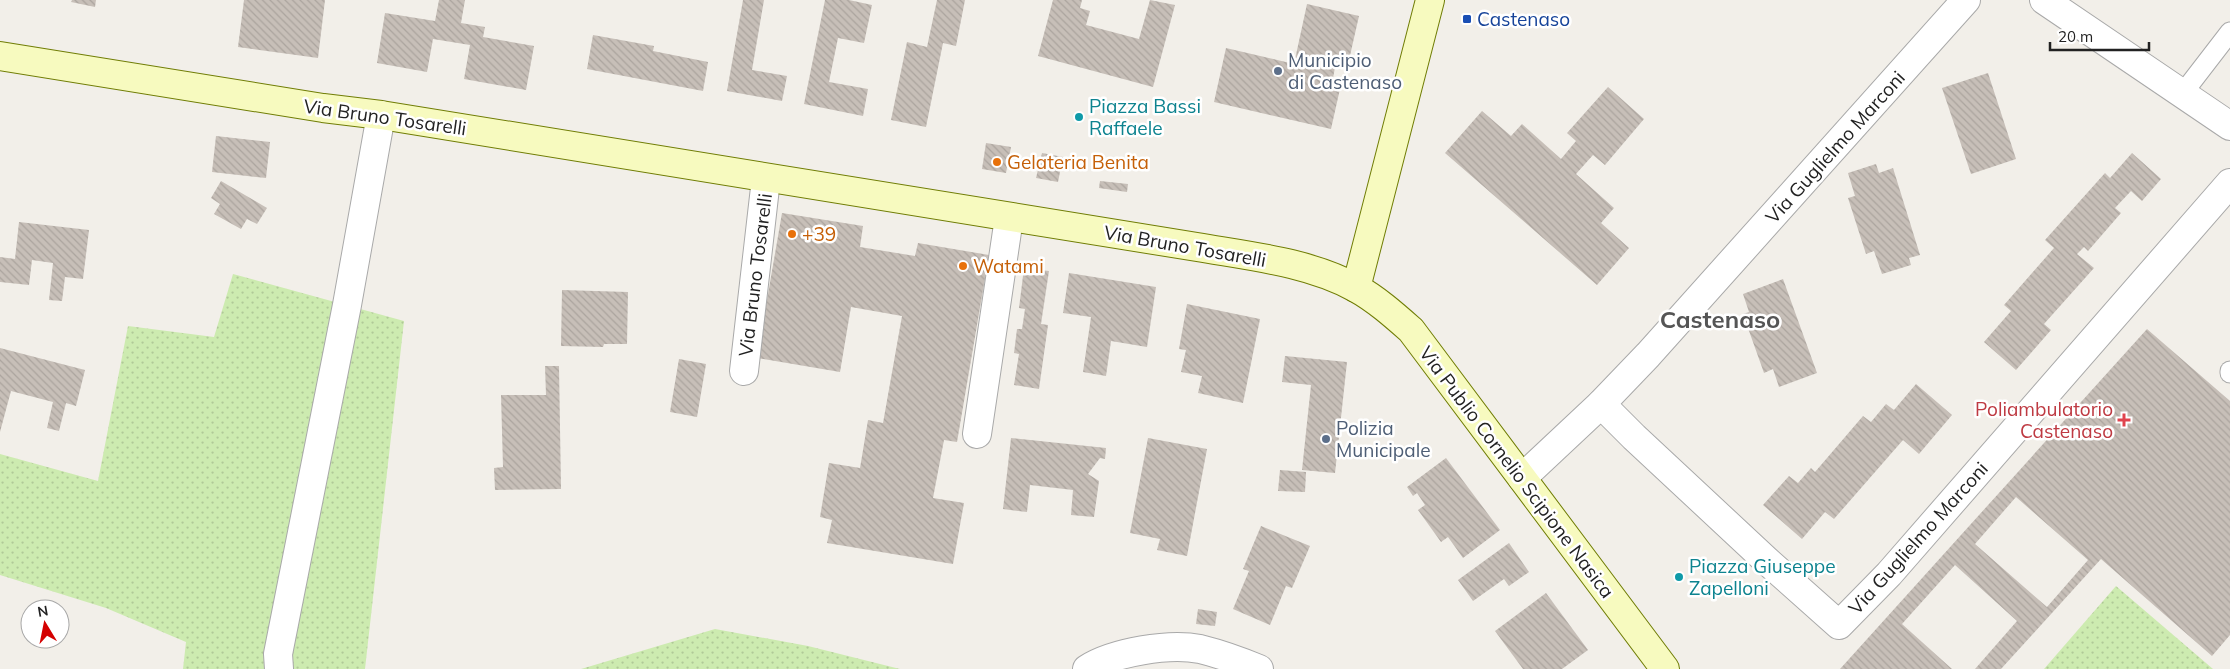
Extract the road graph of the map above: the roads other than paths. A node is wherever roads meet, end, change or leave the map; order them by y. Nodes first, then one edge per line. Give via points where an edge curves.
1 (1430, 0) edge
2 (1966, 0) edge
3 (2044, 0) edge
4 (2230, 32) edge
5 (1, 56) edge
6 (2183, 93) junction
7 (381, 114) junction
8 (2230, 126) edge
9 (766, 179) junction
10 (2230, 183) edge
11 (1009, 218) junction
12 (1356, 288) junction
13 (744, 371) dead end
14 (1601, 404) junction
15 (977, 434) dead end
16 (1522, 478) junction
17 (279, 669) edge
18 (1087, 669) edge
19 (1259, 669) edge
20 (1665, 669) edge

1 - 12 street
2 - 14 street, Via Guglielmo Marconi
3 - 6 street
4 - 6 lane
5 - 7 street, Via Bruno Tosarelli via 323,108
6 - 8 street
7 - 9 street, Via Bruno Tosarelli
7 - 17 street via 278,654
9 - 11 street, Via Bruno Tosarelli
9 - 13 street, Via Bruno Tosarelli
10 - 14 street, Via Guglielmo Marconi via 1889,574 1839,625
11 - 12 street, Via Bruno Tosarelli via 1269,260 1324,274
11 - 15 street
12 - 16 street, Via Publio Cornelio Scipione Nasica via 1411,330
14 - 16 street, Via Guglielmo Marconi
16 - 20 street, Via Publio Cornelio Scipione Nasica
18 - 19 street via 1128,654 1168,648 1198,649

